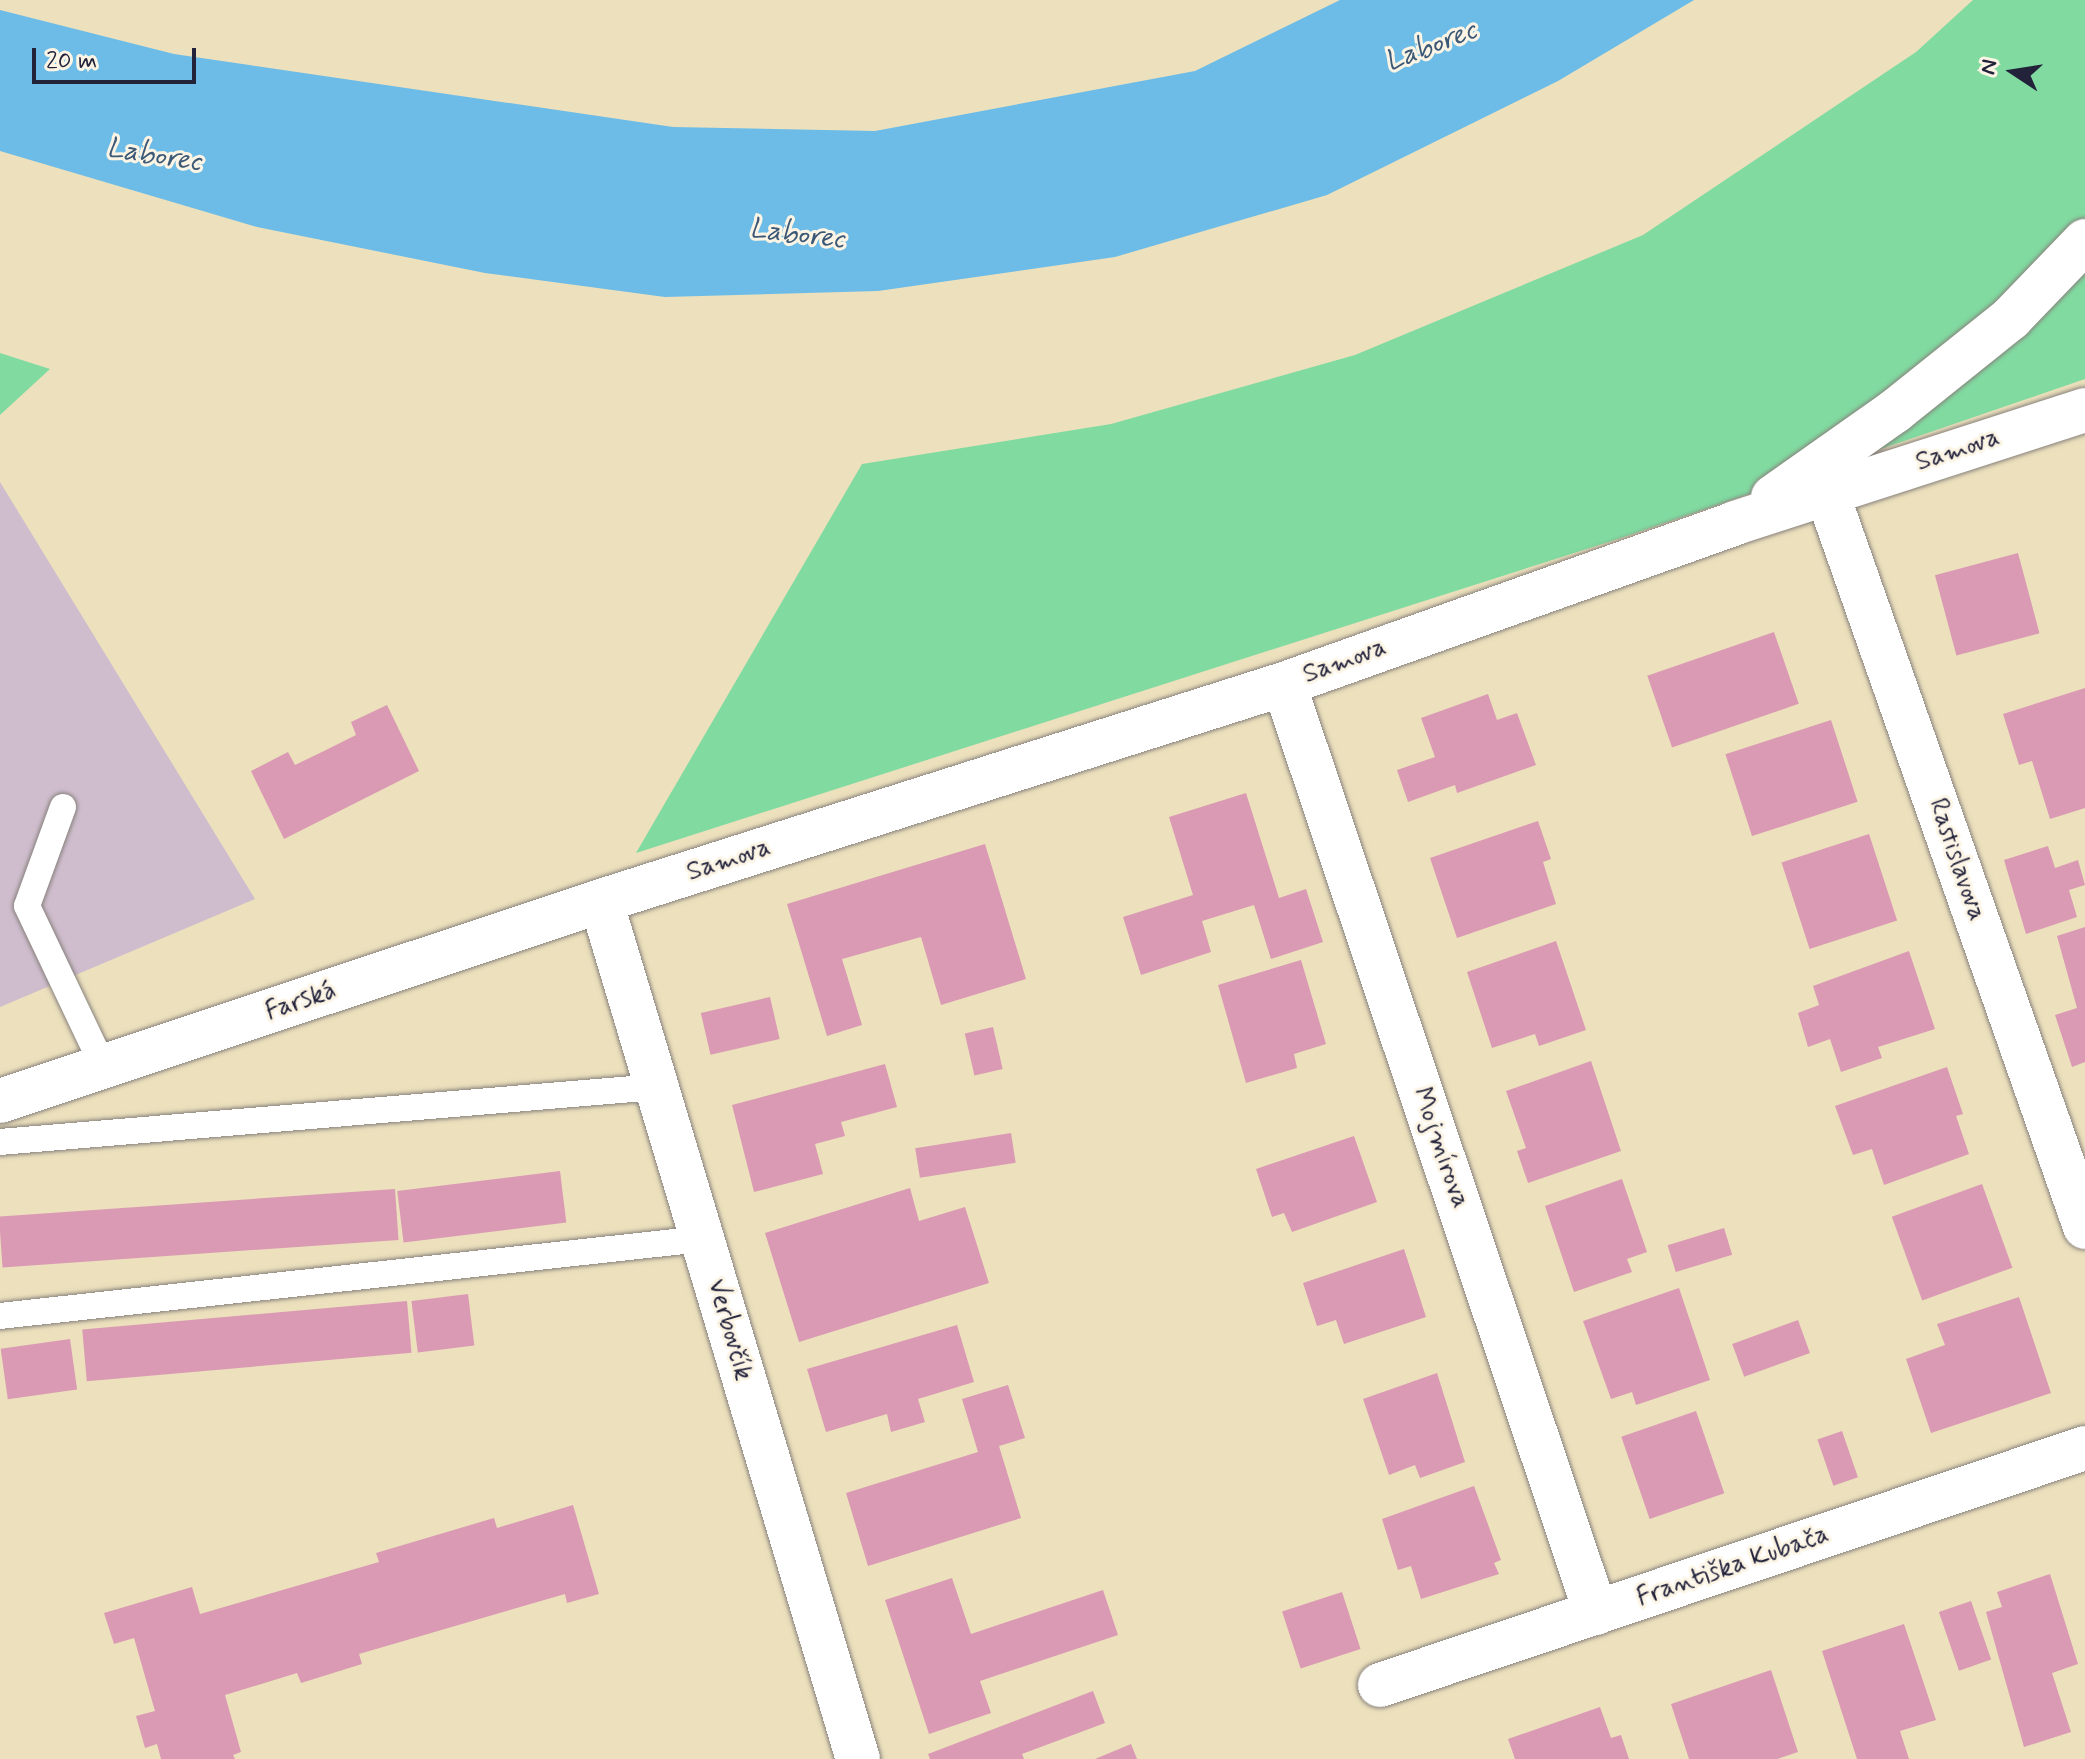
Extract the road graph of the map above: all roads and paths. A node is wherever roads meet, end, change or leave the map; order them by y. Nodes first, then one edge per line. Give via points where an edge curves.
1 (2085, 241) edge
2 (2085, 410) edge
3 (1827, 493) junction
4 (1735, 523) junction
5 (1284, 684) junction
6 (63, 807) dead end
7 (601, 901) junction
8 (104, 1068) junction
9 (657, 1087) junction
10 (0, 1101) edge
11 (0, 1142) edge
12 (2085, 1227) edge
13 (702, 1239) junction
14 (0, 1316) edge
15 (2085, 1448) edge
16 (1596, 1613) junction
17 (1380, 1685) dead end
18 (858, 1759) edge

1 - 4 street via 2011,318 1895,411
2 - 3 street, Samova
3 - 4 street, Samova
3 - 12 street, Rastislavova
4 - 5 street, Samova
5 - 7 street, Samova
5 - 16 street, Mojmírova
6 - 8 lane via 27,906
7 - 8 street, Farská
7 - 9 street, Verbovčík
8 - 10 street, Farská
9 - 11 lane
9 - 13 street, Verbovčík
13 - 14 lane
13 - 18 street, Verbovčík
15 - 16 street, Františka Kubača
16 - 17 street, Františka Kubača

